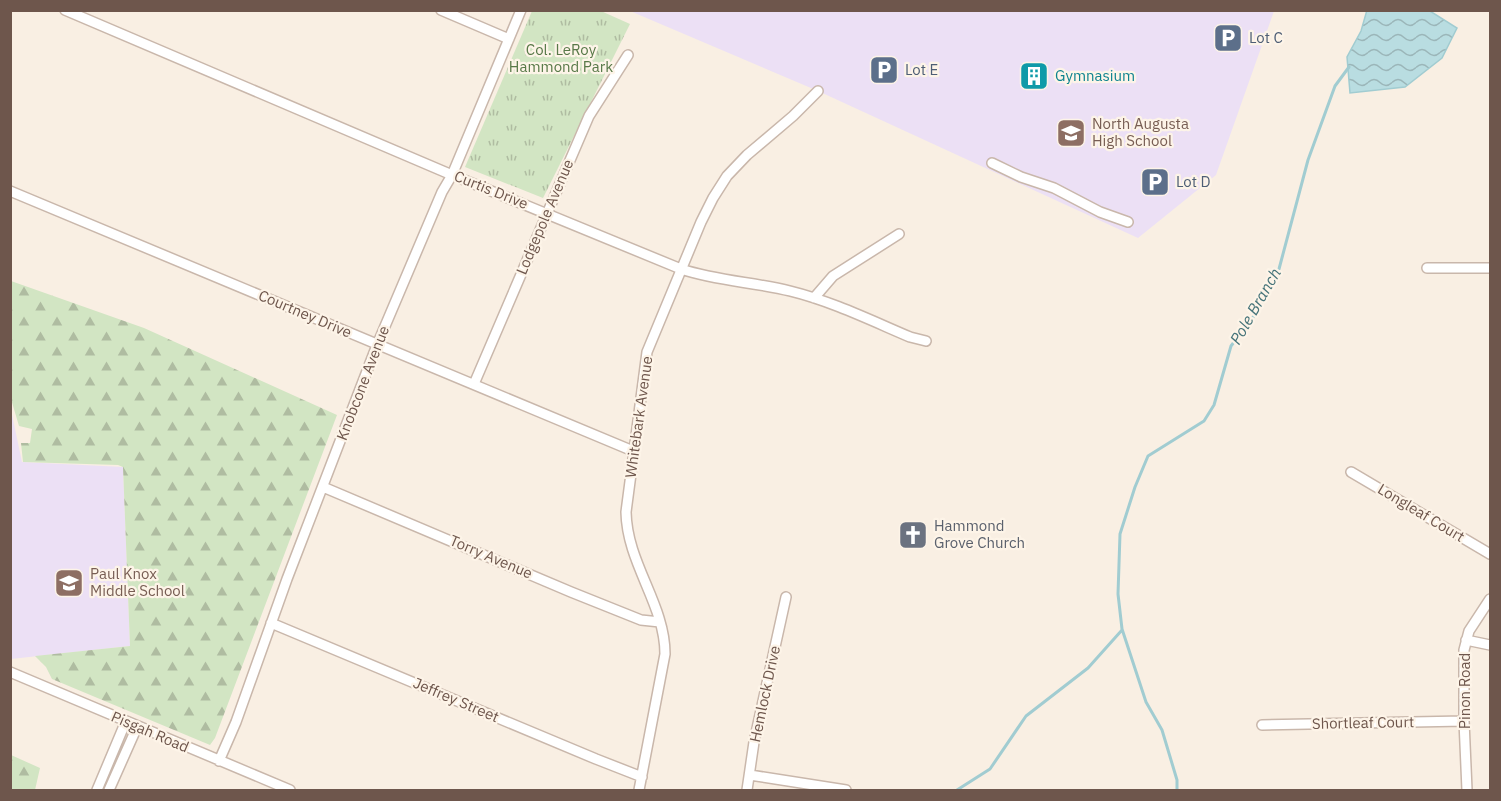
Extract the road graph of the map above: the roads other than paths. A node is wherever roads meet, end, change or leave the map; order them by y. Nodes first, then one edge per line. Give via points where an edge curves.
1 (65, 10) edge
2 (441, 10) edge
3 (521, 10) edge
4 (509, 39) junction
5 (628, 55) dead end
6 (818, 90) dead end
7 (992, 163) dead end
8 (452, 175) junction
9 (10, 191) edge
10 (546, 214) junction
11 (1128, 222) dead end
12 (899, 234) dead end
13 (1427, 268) dead end
14 (1491, 268) edge
15 (681, 269) junction
16 (814, 298) junction
17 (926, 341) dead end
18 (377, 345) junction
19 (474, 384) junction
20 (633, 451) junction
21 (1351, 472) dead end
22 (323, 487) junction
23 (1491, 554) edge
24 (786, 597) dead end
25 (1491, 599) edge
26 (660, 622) junction
27 (271, 623) junction
28 (1466, 640) junction
29 (1491, 645) edge
30 (10, 672) edge
31 (1464, 721) junction
32 (126, 722) junction
33 (1262, 725) dead end
34 (138, 726) junction
35 (219, 761) junction
36 (750, 775) junction
37 (642, 777) junction
38 (97, 790) edge
39 (109, 790) edge
40 (290, 790) edge
41 (639, 790) edge
42 (747, 790) edge
43 (846, 790) edge
44 (1467, 790) edge

1 - 8 street, Curtis Drive
2 - 4 street
3 - 4 street, Knobcone Avenue
4 - 8 street, Knobcone Avenue
5 - 10 street, Lodgepole Avenue via 589,116
6 - 15 street, Whitebark Avenue via 727,176
7 - 11 street
8 - 10 street, Curtis Drive
8 - 18 street, Knobcone Avenue
9 - 18 street, Courtney Drive
10 - 15 street, Curtis Drive
10 - 19 street, Lodgepole Avenue
12 - 16 street via 832,276
13 - 14 street
15 - 16 street, Curtis Drive
15 - 20 street, Whitebark Avenue via 648,352
16 - 17 street, Curtis Drive
18 - 19 street, Courtney Drive
18 - 22 street, Knobcone Avenue
19 - 20 street, Courtney Drive
20 - 26 street, Whitebark Avenue via 626,528
21 - 23 street, Longleaf Court
22 - 26 street, Torry Avenue via 591,600 641,620
22 - 27 street, Knobcone Avenue
24 - 36 street, Hemlock Drive
25 - 28 street, Pinon Road
26 - 37 street, Whitebark Avenue via 665,654
27 - 35 street, Knobcone Avenue
27 - 37 street, Jeffrey Street
28 - 29 street
28 - 31 street, Pinon Road
30 - 32 street, Pisgah Road
31 - 33 street, Shortleaf Court
31 - 44 street, Pinon Road
32 - 34 street, Pisgah Road
32 - 38 street
34 - 35 street, Pisgah Road
34 - 39 street
35 - 40 street, Pisgah Road
36 - 42 street, Hemlock Drive
36 - 43 street
37 - 41 street, Whitebark Avenue

